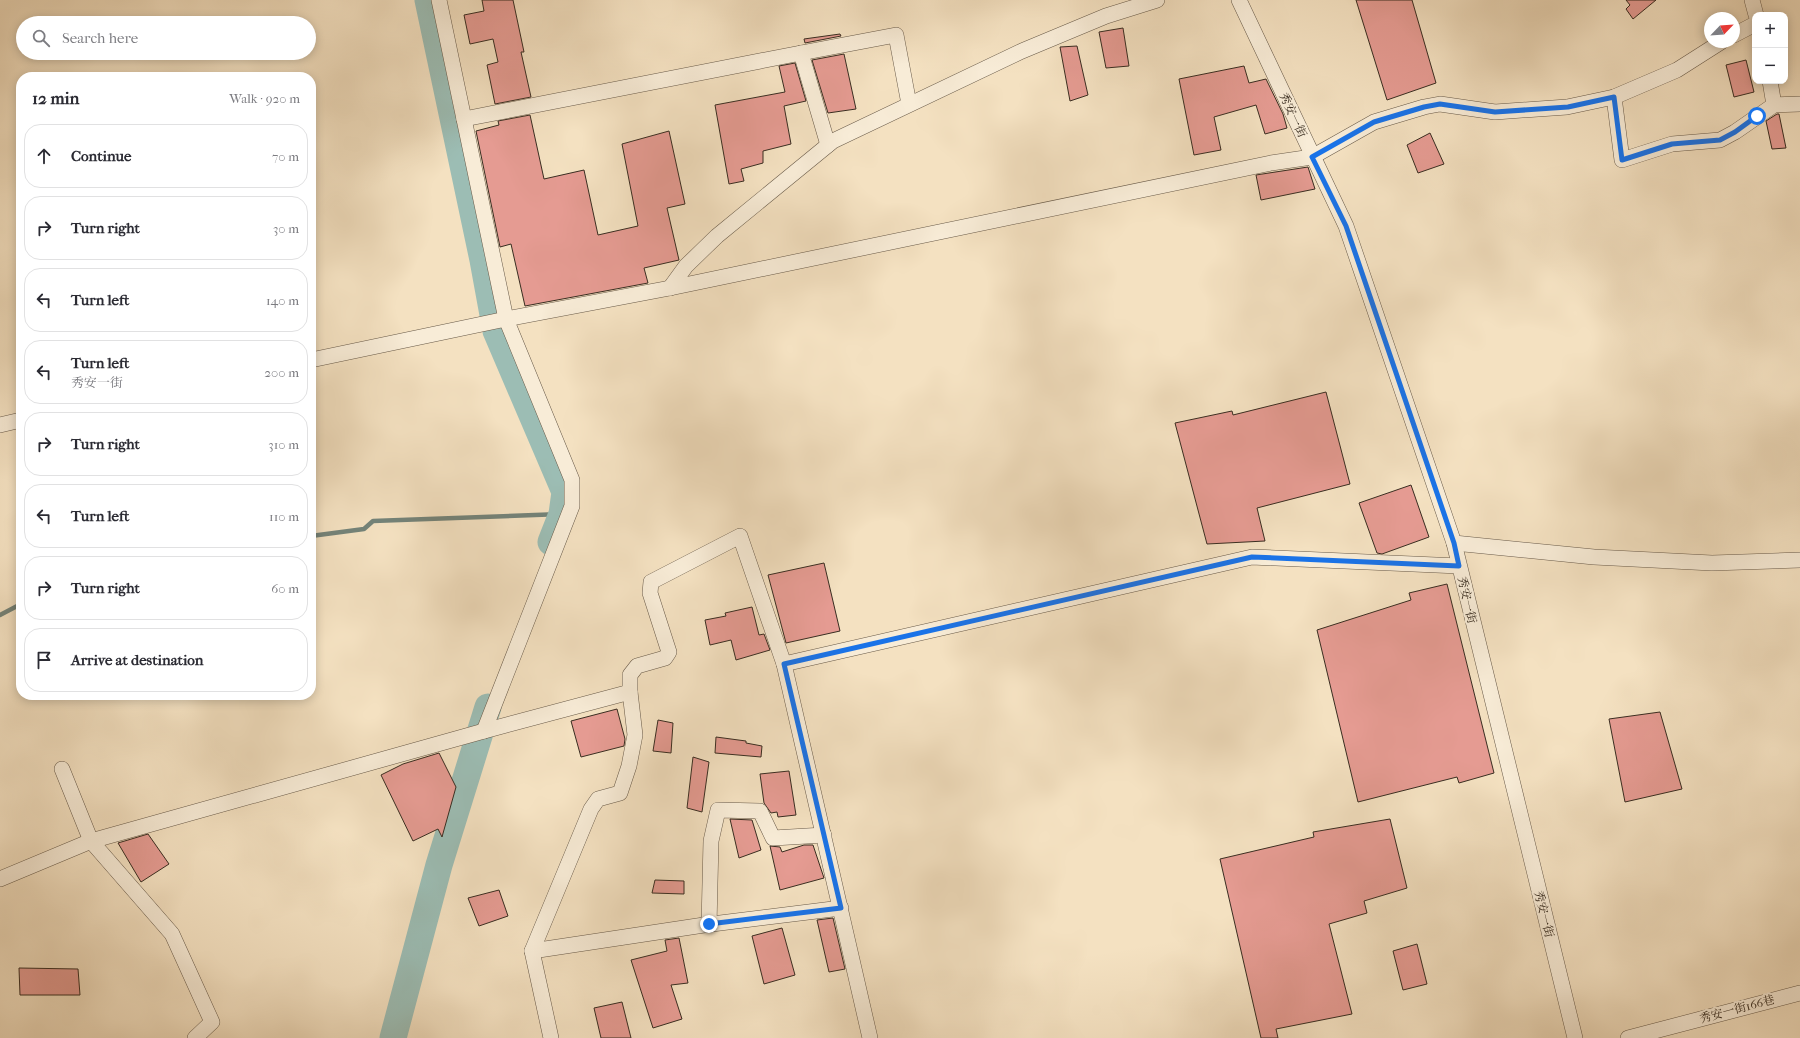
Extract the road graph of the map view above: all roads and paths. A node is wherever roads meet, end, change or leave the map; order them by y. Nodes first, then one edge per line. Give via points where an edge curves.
1 (439, 0) edge
2 (1158, 0) edge
3 (1239, 0) edge
4 (1752, 0) edge
5 (1755, 12) edge
6 (1752, 26) edge
7 (1740, 32) edge
8 (1712, 48) edge
9 (801, 53) junction
10 (1770, 84) edge
11 (1614, 97) junction
12 (909, 104) junction
13 (1800, 104) edge
14 (1774, 105) junction
15 (464, 119) junction
16 (828, 145) junction
17 (1312, 157) junction
18 (670, 288) junction
19 (506, 319) junction
20 (316, 359) edge
21 (16, 421) edge
22 (0, 425) edge
23 (1454, 543) junction
24 (1800, 560) edge
25 (1459, 566) junction
26 (784, 664) junction
27 (630, 692) junction
28 (484, 731) junction
29 (62, 769) dead end
30 (824, 834) junction
31 (91, 841) junction
32 (0, 879) edge
33 (841, 908) junction
34 (709, 924) junction
35 (532, 951) junction
36 (1800, 993) edge
37 (195, 1038) edge
38 (551, 1038) edge
39 (870, 1038) edge
40 (1575, 1038) edge
41 (1628, 1038) edge

1 - 15 street
2 - 12 street via 1099,19
3 - 17 street, 秀安一街
4 - 5 street
6 - 7 street
8 - 11 street via 1677,70
9 - 12 street via 896,35
9 - 15 street
9 - 16 street
10 - 14 street
11 - 14 street via 1622,160 1672,144 1720,140
11 - 17 street via 1568,107 1495,112 1440,104 1424,107 1374,122
12 - 16 street
13 - 14 street
15 - 19 street
16 - 18 street via 717,236 686,266
17 - 18 street via 1264,164
17 - 23 street, 秀安一街 via 1346,226
18 - 19 street
19 - 20 street
19 - 28 street via 572,480 572,506
21 - 22 street
23 - 24 street via 1625,559 1712,563
23 - 25 street, 秀安一街
25 - 26 street via 1252,557
25 - 40 street, 秀安一街
26 - 27 street via 740,536 651,582 650,593 669,652 665,658 636,666 630,675
26 - 30 street
27 - 28 street
27 - 35 street via 635,735 620,793 598,799 591,809
28 - 31 street
29 - 31 street
30 - 33 street
30 - 34 street via 773,838 760,810 718,810 711,841
31 - 32 street
31 - 37 street via 172,934 212,1022
33 - 34 street
33 - 39 street
34 - 35 street
35 - 38 street
36 - 41 street, 秀安一街166巷

